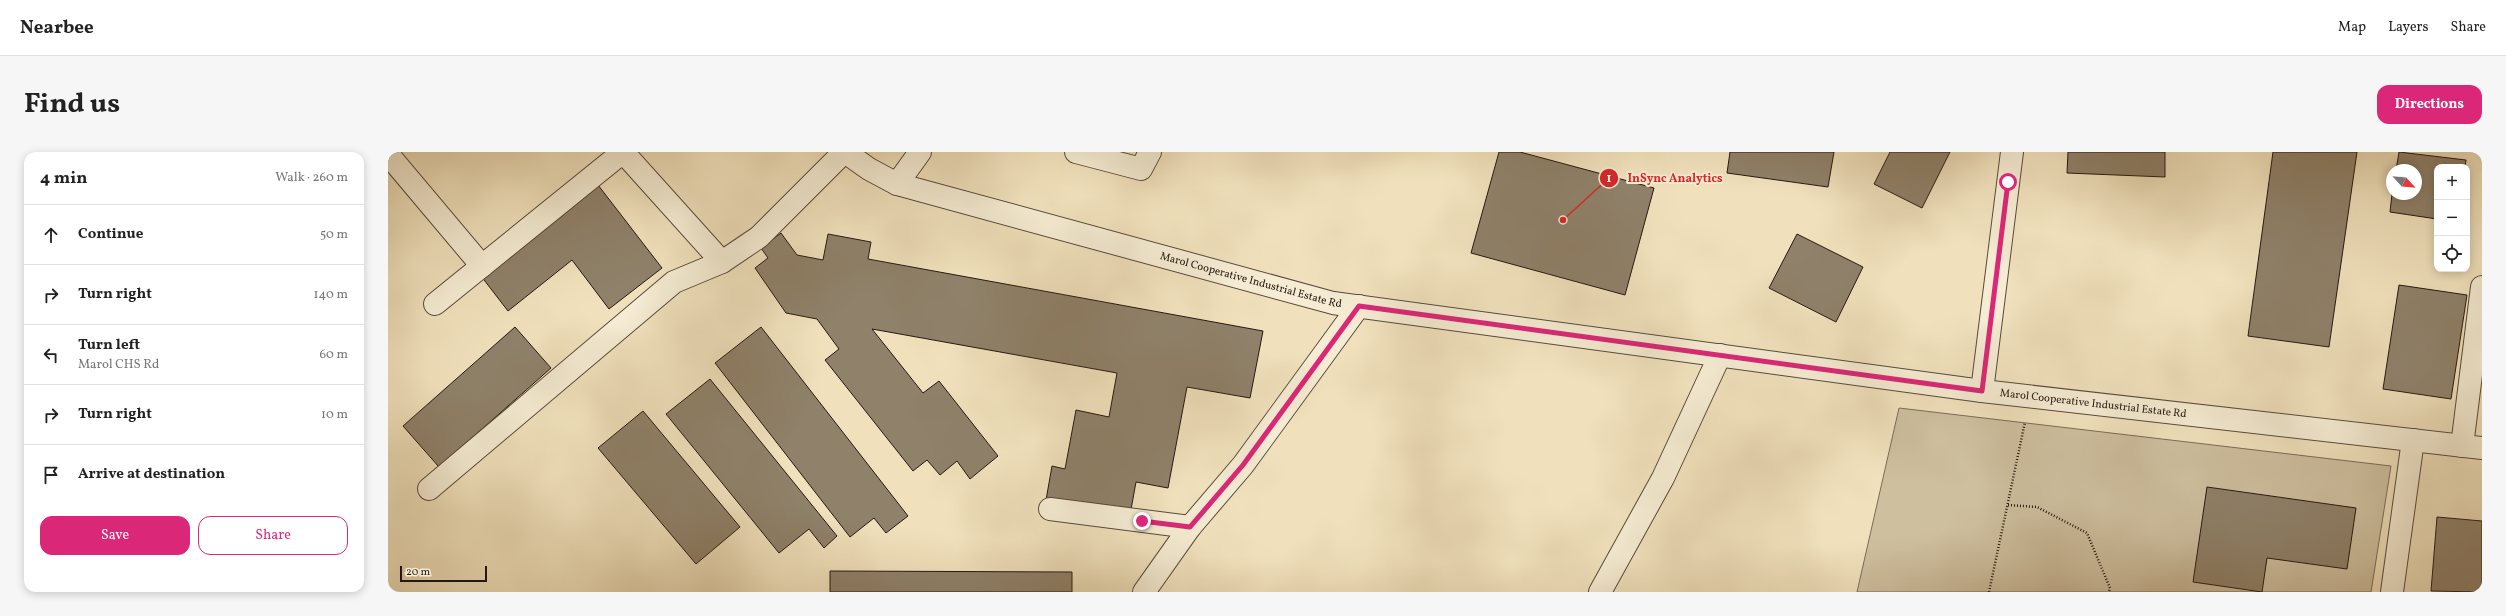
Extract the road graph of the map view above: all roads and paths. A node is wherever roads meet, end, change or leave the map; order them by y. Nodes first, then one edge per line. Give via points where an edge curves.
1 (389, 152) edge
2 (844, 152) edge
3 (920, 152) edge
4 (1076, 152) edge
5 (1150, 152) edge
6 (2012, 152) edge
7 (897, 184) junction
8 (722, 262) junction
9 (482, 266) junction
10 (2482, 287) edge
11 (435, 304) dead end
12 (1359, 306) junction
13 (1720, 355) junction
14 (1982, 391) junction
15 (2027, 415) dead end
16 (2413, 440) junction
17 (2472, 447) edge
18 (429, 489) dead end
19 (2008, 505) junction
20 (1050, 509) dead end
21 (1190, 527) junction
22 (1144, 592) edge
23 (1600, 592) edge
24 (1989, 592) edge
25 (2109, 592) edge
26 (2392, 592) edge

1 - 9 street via 392,159
2 - 7 street, Marol Cooperative Industrial Estate Rd
2 - 8 street via 759,237
3 - 7 street
4 - 5 street via 1141,169
6 - 14 street
7 - 12 street, Marol Cooperative Industrial Estate Rd via 1333,303
8 - 9 street via 623,152
8 - 18 street via 674,282
9 - 11 street
10 - 17 street
12 - 13 street, Marol Cooperative Industrial Estate Rd
12 - 21 street via 1243,465
13 - 14 street, Marol Cooperative Industrial Estate Rd
13 - 23 street via 1662,478
14 - 16 street, Marol Cooperative Industrial Estate Rd
15 - 19 path
16 - 17 street, Marol Cooperative Industrial Estate Rd
16 - 26 street
19 - 24 path
19 - 25 path via 2037,507 2088,533
20 - 21 street
21 - 22 street

